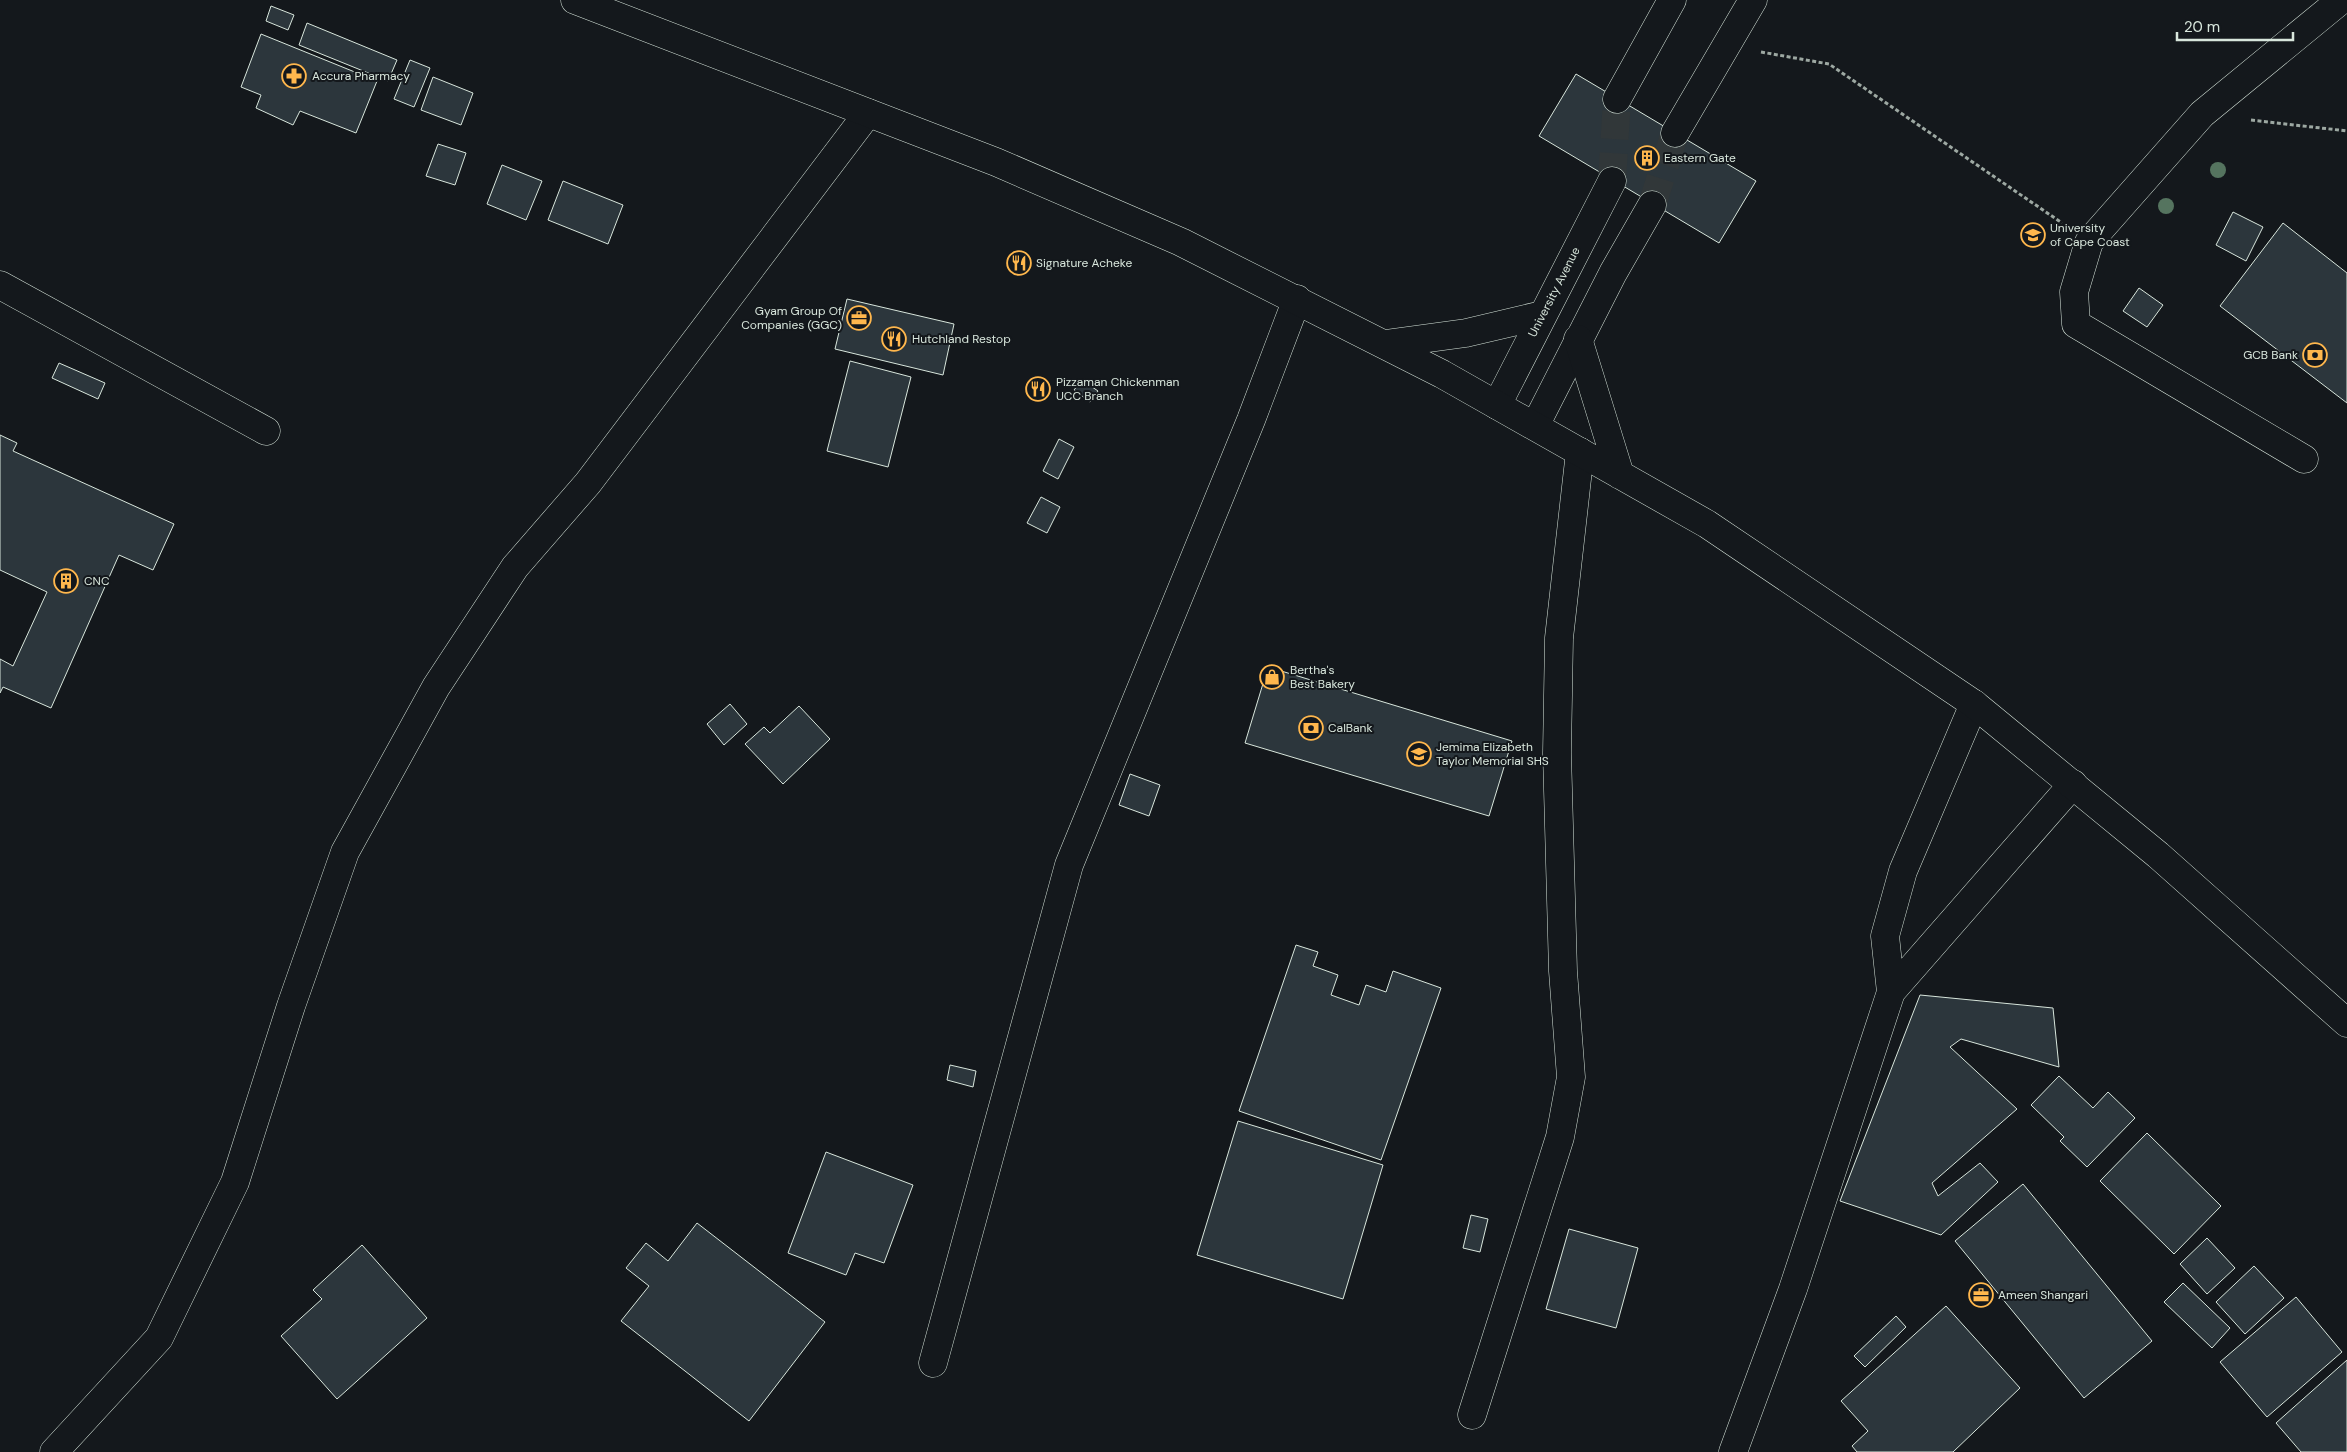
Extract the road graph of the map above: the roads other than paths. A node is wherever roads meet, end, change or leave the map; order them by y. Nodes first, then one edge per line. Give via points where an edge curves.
1 (575, 0) edge
2 (1672, 0) edge
3 (1753, 0) edge
4 (2341, 0) edge
5 (1617, 99) tunnel mouth
6 (868, 112) junction
7 (1675, 134) tunnel mouth
8 (1612, 181) tunnel mouth
9 (1652, 204) tunnel mouth
10 (0, 285) edge
11 (1297, 299) junction
12 (1542, 315) junction
13 (1578, 339) junction
14 (1385, 344) junction
15 (1497, 405) junction
16 (1535, 426) junction
17 (266, 432) dead end
18 (1580, 452) junction
19 (2304, 459) dead end
20 (1620, 475) junction
21 (1974, 704) junction
22 (2073, 784) junction
23 (1891, 992) junction
24 (2347, 1023) edge
25 (933, 1363) dead end
26 (1472, 1415) dead end
27 (54, 1452) edge
28 (1733, 1452) edge

1 - 6 main road
2 - 5 main road
3 - 7 main road
4 - 19 main road via 2202,114 2089,242 2074,292 2076,324
6 - 11 main road via 996,162 1163,234
6 - 27 main road via 588,483 515,567 436,687 345,852 291,1006 235,1182 160,1338
8 - 12 main road, University Avenue
9 - 13 main road
10 - 17 main road
11 - 14 main road
11 - 25 main road via 1247,430 1069,865
12 - 14 main road via 1466,333
12 - 15 main road, University Avenue
13 - 16 main road
13 - 20 main road
14 - 15 main road
15 - 16 main road
16 - 18 main road
18 - 20 main road
18 - 26 main road via 1558,638 1556,753 1563,971 1571,1077 1560,1137
20 - 21 main road via 1707,524
21 - 22 main road
21 - 23 main road via 1903,871 1885,936
22 - 23 main road
22 - 24 main road
23 - 28 main road via 1794,1290

